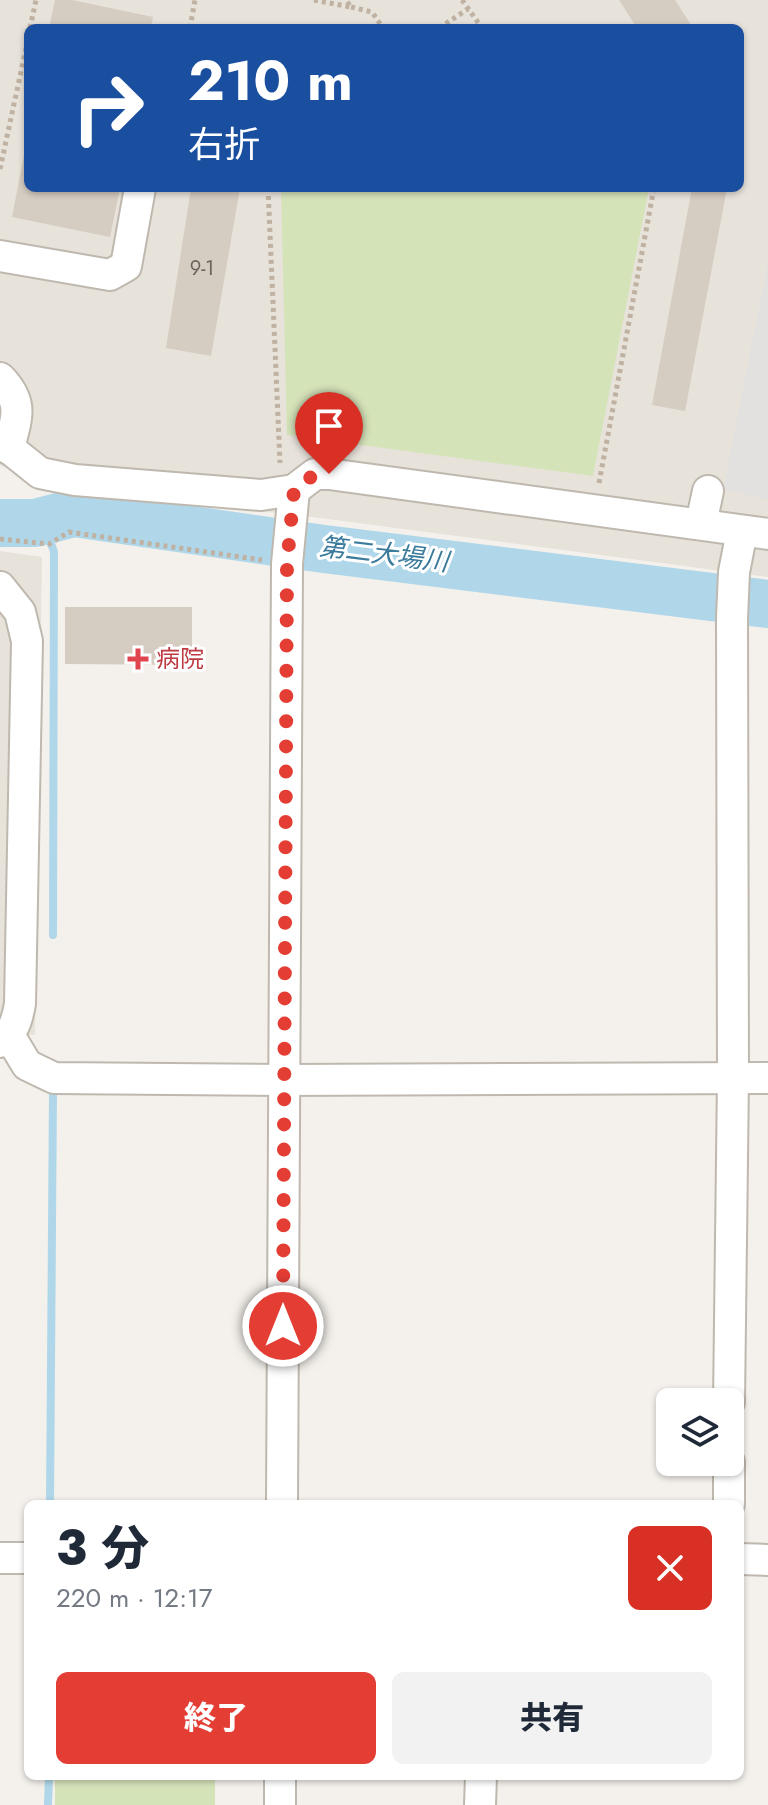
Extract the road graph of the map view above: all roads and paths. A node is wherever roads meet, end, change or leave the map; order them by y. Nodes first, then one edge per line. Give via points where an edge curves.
1 (36, 0) edge
2 (195, 0) edge
3 (314, 0) edge
4 (346, 0) edge
5 (462, 0) edge
6 (351, 7) junction
7 (468, 9) junction
8 (31, 24) edge
9 (191, 24) edge
10 (380, 24) edge
11 (445, 24) edge
12 (479, 24) edge
13 (24, 58) edge
14 (0, 169) edge
15 (139, 192) edge
16 (268, 192) edge
17 (653, 192) edge
18 (0, 256) edge
19 (0, 378) edge
20 (5, 445) edge
21 (599, 483) dead end
22 (288, 490) junction
23 (708, 491) dead end
24 (701, 524) junction
25 (755, 532) edge
26 (0, 539) edge
27 (287, 575) junction
28 (0, 587) edge
29 (5, 1039) edge
30 (733, 1078) junction
31 (768, 1078) edge
32 (284, 1080) junction
33 (729, 1388) edge
34 (729, 1476) edge
35 (282, 1500) edge
36 (729, 1500) edge
37 (0, 1558) edge
38 (24, 1558) edge
39 (744, 1559) edge
40 (768, 1560) edge
41 (280, 1780) edge
42 (481, 1780) edge
43 (280, 1805) edge
44 (480, 1805) edge

1 - 8 path
2 - 9 path
3 - 6 path
4 - 6 path
5 - 7 path
6 - 10 path via 372,12
7 - 11 path
7 - 12 path
13 - 14 path
15 - 18 street via 126,266 110,275
16 - 22 path
17 - 21 path
19 - 20 street via 13,391 18,409
20 - 22 street via 40,473 75,480 238,495
22 - 24 street via 315,474 329,474
22 - 27 street
23 - 24 street
24 - 25 street
25 - 30 street via 734,572 732,618
26 - 27 path via 49,544 69,532
27 - 32 street
28 - 29 street via 20,612 27,641 20,1004 17,1022
29 - 32 street via 27,1065 54,1078
30 - 31 street
30 - 32 street
30 - 33 street
32 - 35 street
34 - 36 street
37 - 38 street
39 - 40 street
41 - 43 street
42 - 44 street

